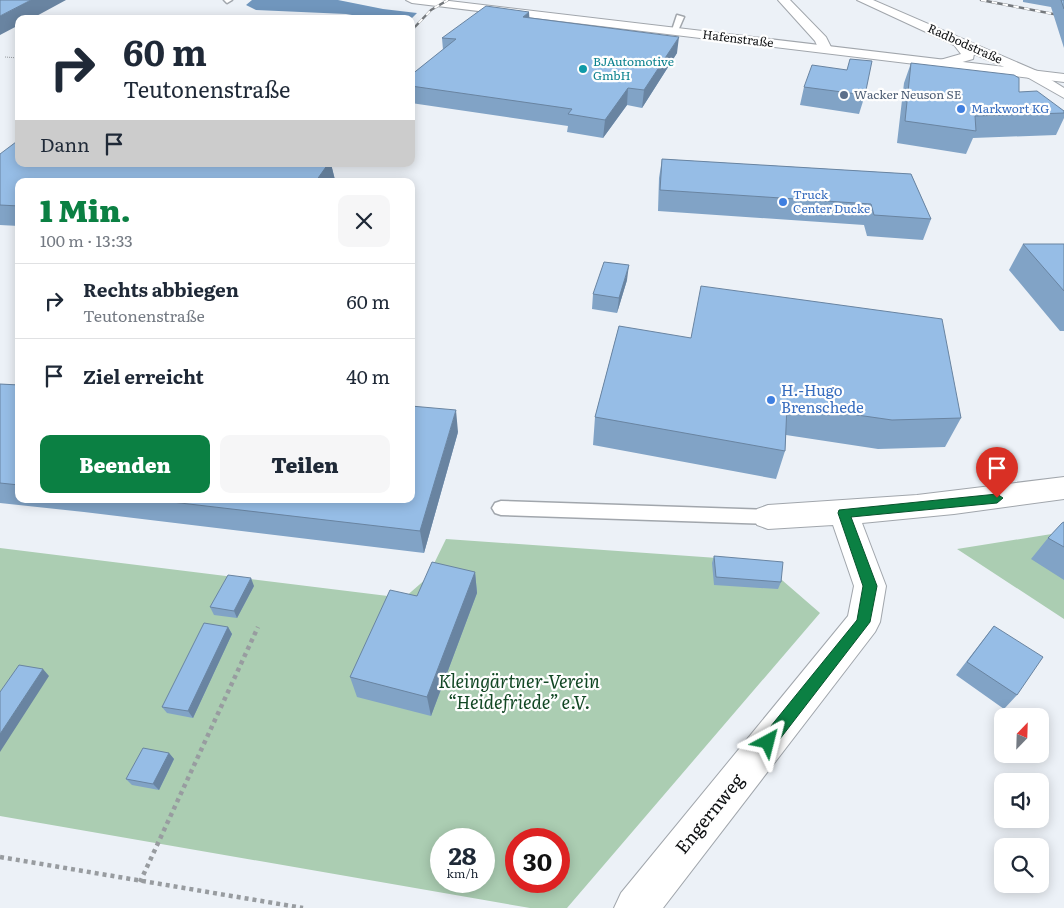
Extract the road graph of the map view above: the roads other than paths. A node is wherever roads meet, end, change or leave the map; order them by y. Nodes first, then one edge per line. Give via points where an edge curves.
1 (412, 0) edge
2 (784, 0) edge
3 (863, 0) edge
4 (680, 17) dead end
5 (674, 31) junction
6 (959, 42) junction
7 (825, 49) junction
8 (945, 64) junction
9 (1032, 74) junction
10 (1064, 78) edge
11 (1064, 94) edge
12 (1064, 488) edge
13 (501, 508) dead end
14 (844, 513) junction
15 (768, 517) joint
16 (636, 908) edge

1 - 5 street, Hafenstraße
2 - 7 street via 821,40
3 - 6 street, Radbodstraße
4 - 5 lane
5 - 7 street, Hafenstraße
6 - 8 street via 968,56
6 - 9 street, Radbodstraße
7 - 8 street, Hafenstraße
8 - 9 street, Hafenstraße
9 - 10 street, Hafenstraße
9 - 11 street, Radbodstraße
12 - 14 street
13 - 15 lane
14 - 15 street
14 - 16 street, Engernweg via 870,586 864,622

